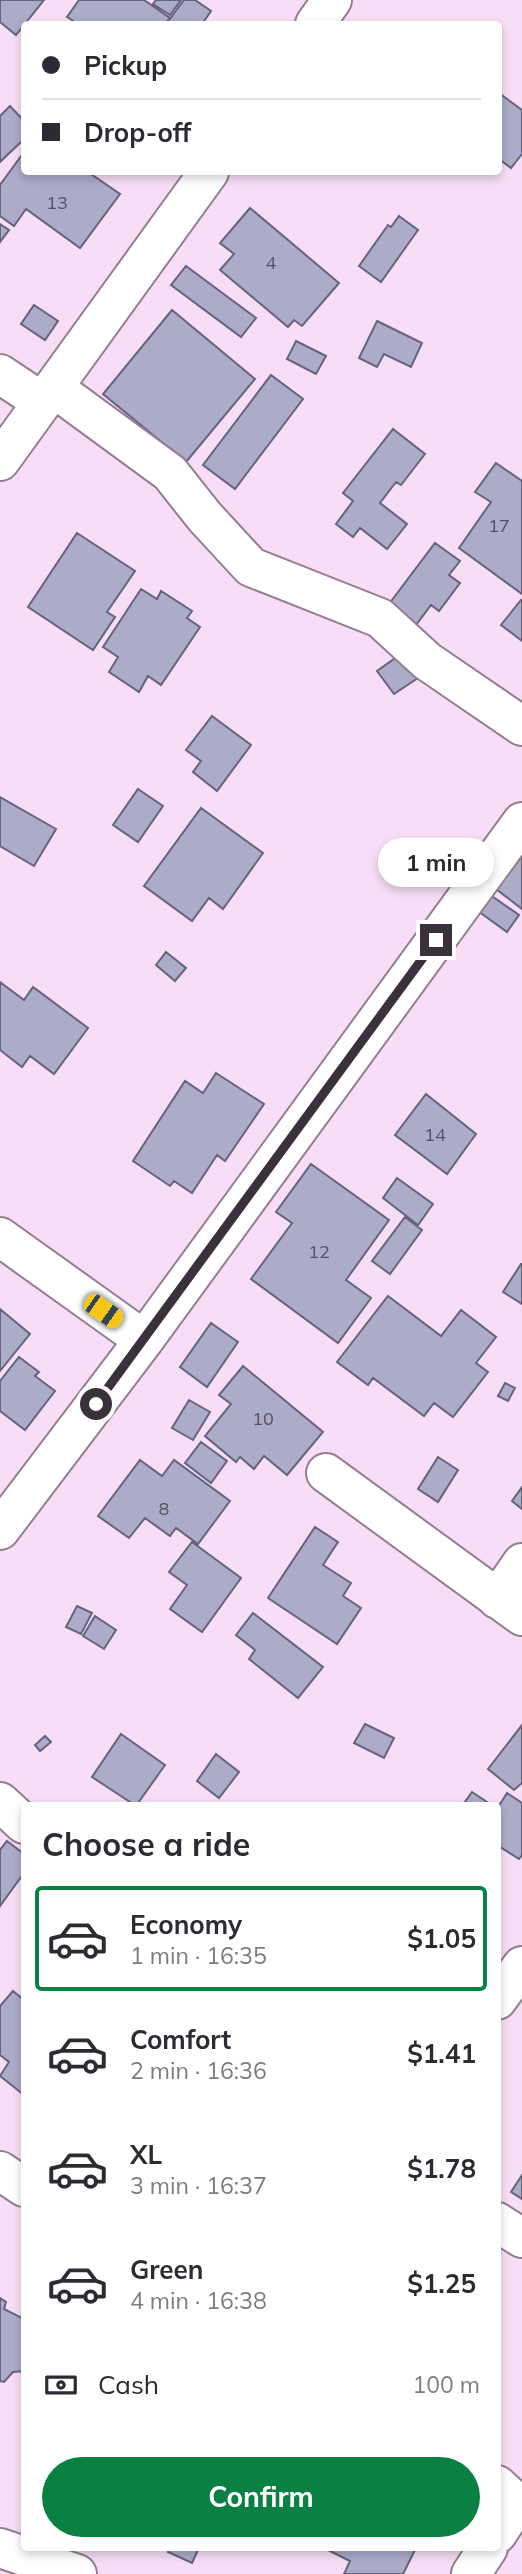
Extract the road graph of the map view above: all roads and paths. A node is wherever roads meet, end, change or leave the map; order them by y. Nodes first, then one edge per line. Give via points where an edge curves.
1 (332, 0) edge
2 (317, 21) edge
3 (207, 175) edge
4 (0, 374) edge
5 (48, 395) junction
6 (0, 461) edge
7 (522, 726) edge
8 (522, 822) edge
9 (0, 1237) edge
10 (144, 1340) junction
11 (326, 1473) dead end
12 (0, 1530) edge
13 (522, 1563) edge
14 (510, 1607) edge
15 (0, 1802) edge
16 (21, 1821) edge
17 (522, 1966) edge
18 (501, 1995) edge
19 (0, 2171) edge
20 (21, 2185) edge
21 (501, 2225) edge
22 (522, 2238) edge
23 (501, 2489) edge
24 (501, 2529) edge
25 (0, 2548) edge
26 (486, 2551) edge
27 (77, 2574) edge
28 (471, 2574) edge

1 - 2 street
3 - 5 street
4 - 5 street
5 - 6 street
5 - 7 street via 170,473 251,567 380,618 427,660
8 - 10 street
9 - 10 street
10 - 12 street
11 - 14 street
13 - 14 street
15 - 16 street
17 - 18 street
19 - 20 street
21 - 22 street
23 - 24 street via 513,2510
25 - 27 street
26 - 28 street

